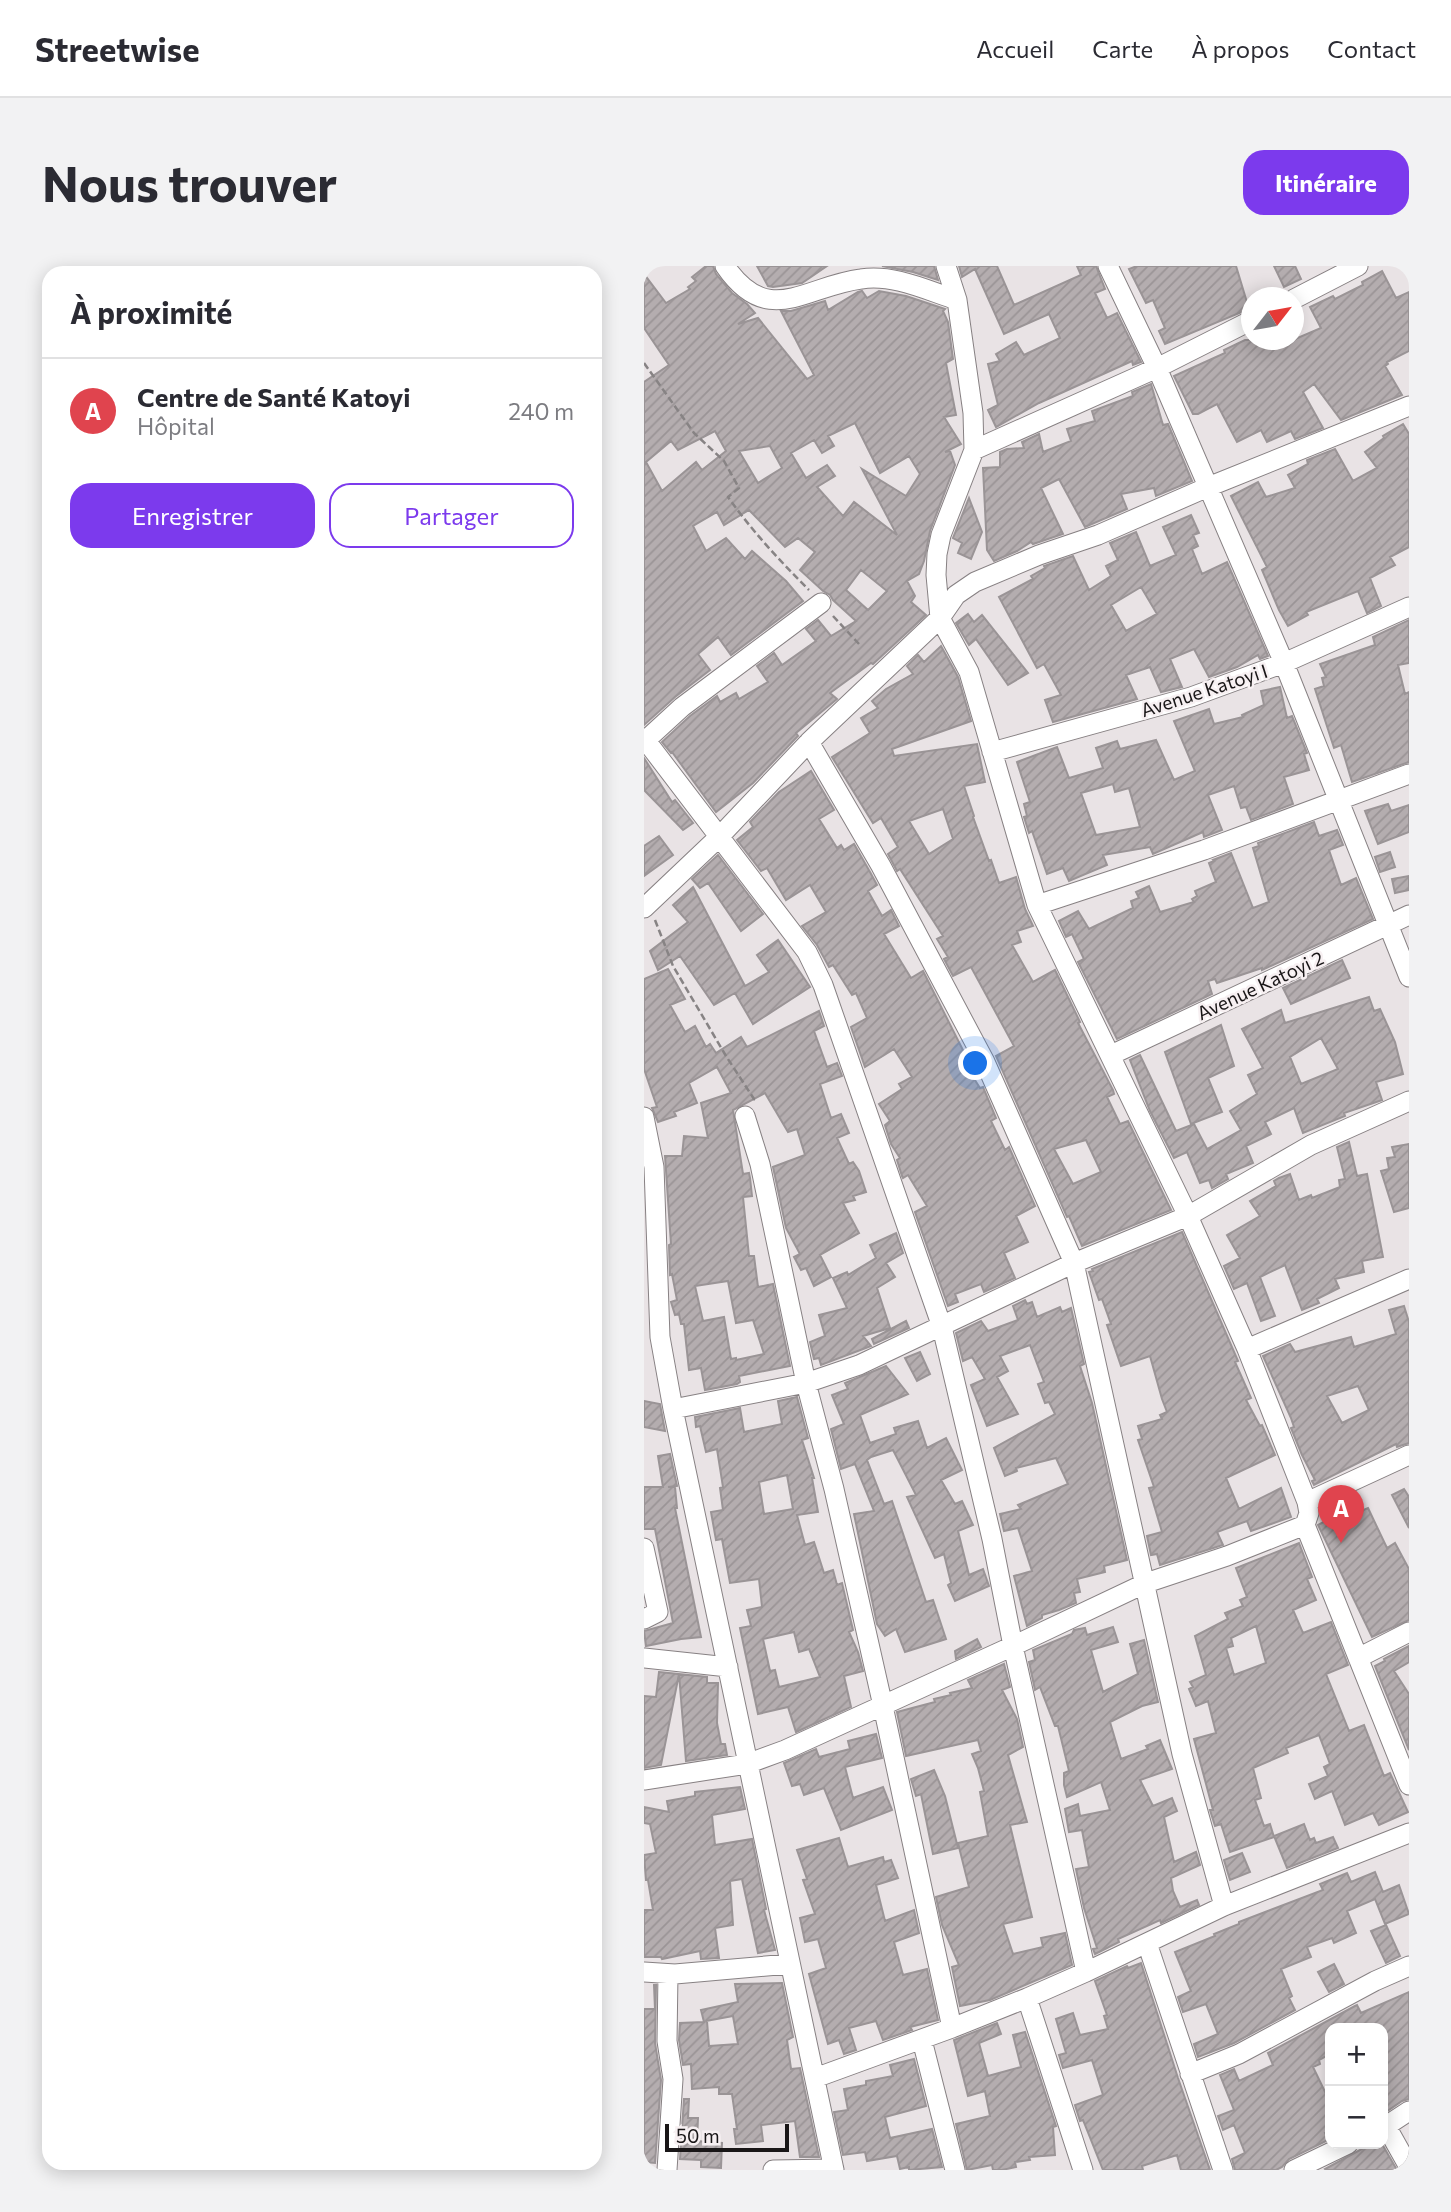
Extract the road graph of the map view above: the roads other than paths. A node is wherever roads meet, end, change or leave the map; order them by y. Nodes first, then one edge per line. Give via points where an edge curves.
1 (725, 266) edge
2 (946, 266) edge
3 (1108, 266) edge
4 (1358, 266) edge
5 (1304, 293) edge
6 (957, 300) junction
7 (1241, 325) edge
8 (1157, 368) junction
9 (1409, 407) edge
10 (974, 450) junction
11 (1208, 487) junction
12 (821, 603) road end
13 (1409, 607) edge
14 (940, 618) junction
15 (1284, 663) junction
16 (645, 739) edge
17 (809, 742) junction
18 (992, 752) junction
19 (1409, 774) edge
20 (1339, 799) junction
21 (719, 837) junction
22 (1037, 905) junction
23 (646, 906) edge
24 (1409, 915) edge
25 (1388, 925) junction
26 (1409, 977) edge
27 (1111, 1055) junction
28 (1409, 1101) edge
29 (745, 1116) road end
30 (644, 1118) edge
31 (1188, 1216) junction
32 (1074, 1263) junction
33 (1409, 1279) edge
34 (942, 1327) junction
35 (1247, 1349) junction
36 (806, 1383) junction
37 (673, 1409) junction
38 (1409, 1455) edge
39 (1307, 1502) junction
40 (1305, 1525) junction
41 (644, 1548) edge
42 (1146, 1583) junction
43 (644, 1619) edge
44 (1409, 1632) edge
45 (1013, 1646) junction
46 (644, 1658) edge
47 (1358, 1658) junction
48 (728, 1667) junction
49 (883, 1706) junction
50 (747, 1764) junction
51 (644, 1780) edge
52 (1409, 1785) edge
53 (1409, 1833) edge
54 (1224, 1906) junction
55 (1147, 1943) junction
56 (789, 1965) junction
57 (1409, 1966) edge
58 (644, 1972) edge
59 (1086, 1972) junction
60 (668, 1974) junction
61 (1027, 1998) junction
62 (952, 2028) junction
63 (922, 2040) junction
64 (1190, 2074) junction
65 (815, 2078) junction
66 (1409, 2111) edge
67 (1388, 2124) edge
68 (1388, 2133) edge
69 (1338, 2149) edge
70 (1409, 2167) edge
71 (834, 2169) edge
72 (667, 2170) edge
73 (773, 2170) edge
74 (955, 2170) edge
75 (1083, 2170) edge
76 (1223, 2170) edge
77 (1294, 2170) edge

1 - 6 street via 747,291 780,302 861,279 884,278
2 - 6 street
3 - 8 street
4 - 5 street
6 - 10 street
7 - 8 street
8 - 10 street
8 - 11 street
9 - 11 street
10 - 14 street via 937,554
11 - 14 street via 975,582 956,595
11 - 15 street
12 - 16 street
13 - 15 street, Avenue Katoyi I
14 - 17 street
14 - 18 street via 970,672
15 - 18 street, Avenue Katoyi I via 1191,698
15 - 20 street
16 - 21 street
17 - 21 street
17 - 32 street via 985,1062
18 - 22 street
19 - 20 street
20 - 22 street
20 - 25 street
21 - 23 street
21 - 34 street via 807,952 823,985
22 - 27 street
24 - 25 street, Avenue Katoyi 2
25 - 26 street
25 - 27 street, Avenue Katoyi 2
27 - 31 street
28 - 31 street via 1311,1145
29 - 36 street via 760,1164
30 - 37 street via 654,1165 660,1336
31 - 32 street
31 - 35 street
32 - 34 street
32 - 42 street
33 - 35 street
34 - 36 street via 859,1365
34 - 45 street
35 - 39 street
36 - 37 street
36 - 49 street
37 - 48 street
38 - 39 street
39 - 40 street
40 - 42 street
40 - 47 street
41 - 43 street via 658,1612
42 - 45 street
42 - 54 street via 1182,1754
44 - 47 street
45 - 49 street
45 - 59 street
46 - 48 street
47 - 52 street
48 - 50 street
49 - 50 street
49 - 62 street
50 - 51 street
50 - 56 street
53 - 54 street
54 - 55 street
55 - 59 street
55 - 64 street
56 - 60 street
56 - 65 street
57 - 64 street via 1239,2054
58 - 60 street
59 - 61 street
60 - 72 street via 667,2041 673,2079
61 - 62 street
61 - 75 street
62 - 63 street
63 - 65 street
63 - 74 street
64 - 76 street
65 - 71 street
66 - 67 street
68 - 70 street
69 - 77 street
71 - 73 street

